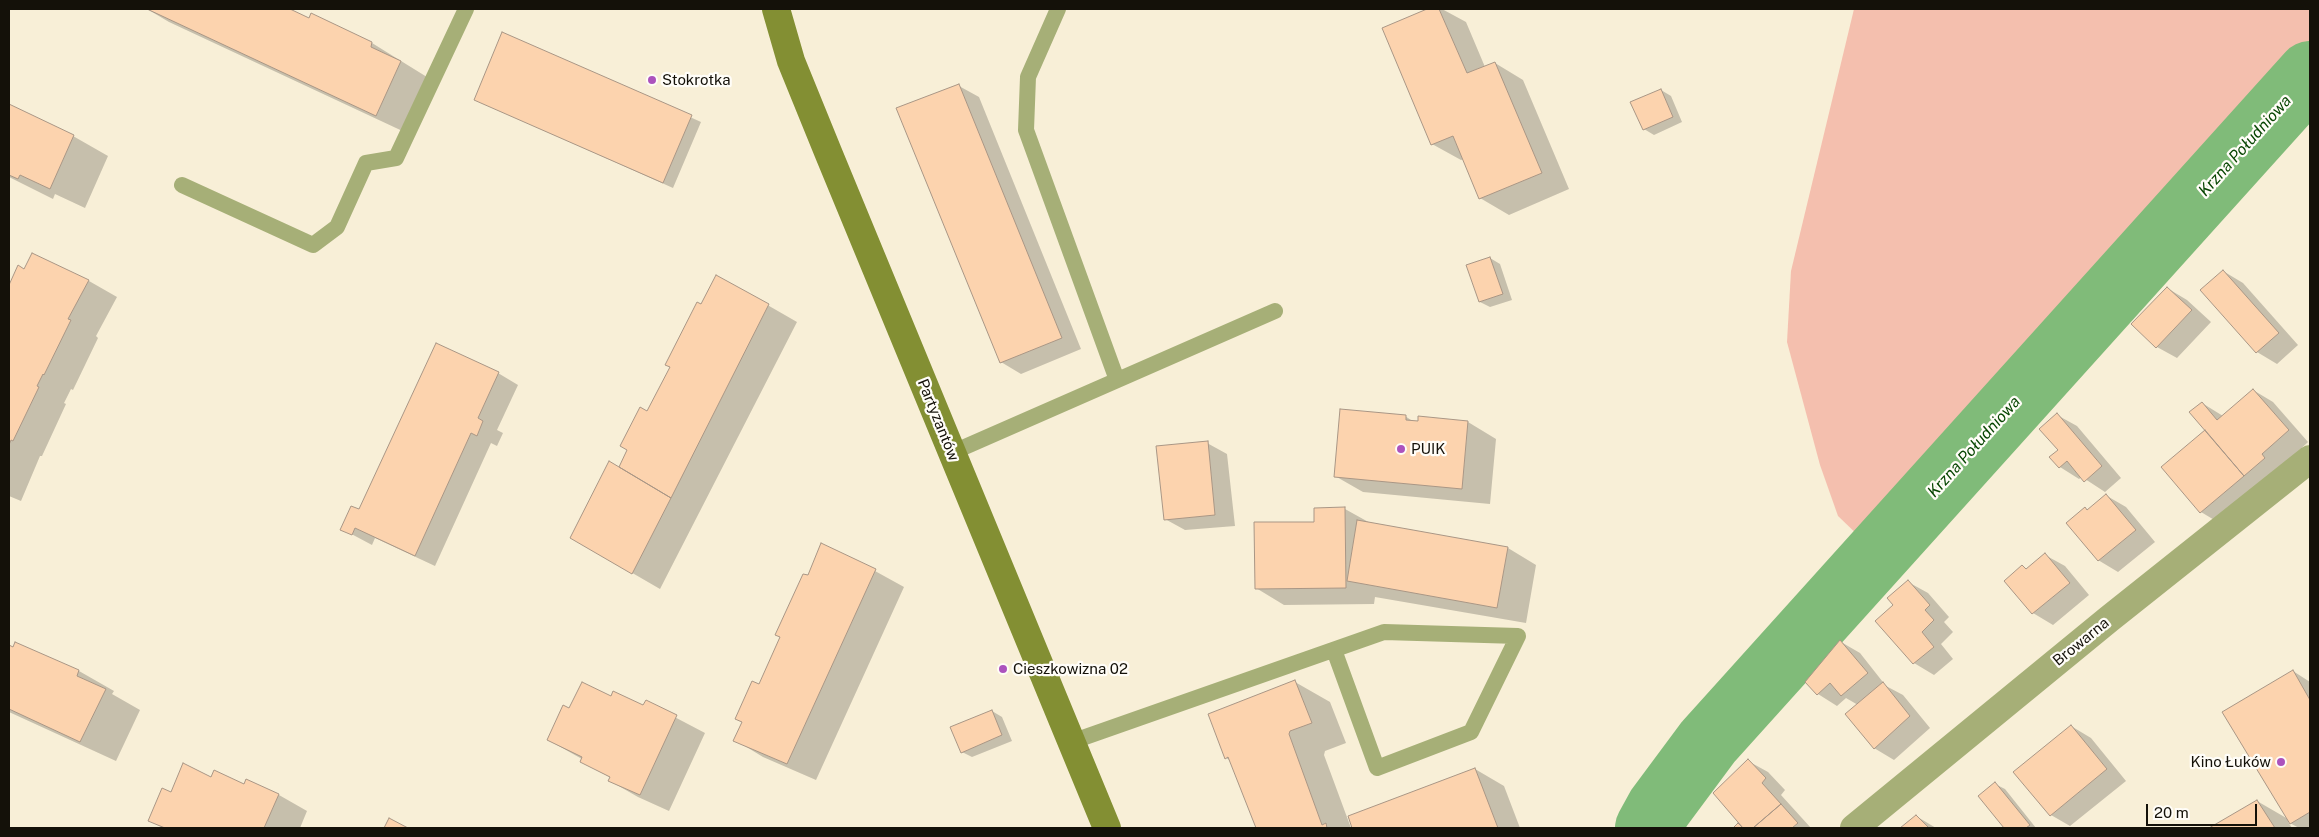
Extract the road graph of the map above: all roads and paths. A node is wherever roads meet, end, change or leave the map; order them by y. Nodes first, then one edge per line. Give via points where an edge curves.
1 (466, 9) edge
2 (776, 9) edge
3 (1058, 9) edge
4 (182, 185) dead end
5 (1275, 310) dead end
6 (1117, 380) junction
7 (951, 453) junction
8 (2310, 459) edge
9 (1334, 650) junction
10 (1070, 742) junction
11 (1106, 828) edge
12 (1854, 828) edge

1 - 4 lane via 396,158 366,163 337,227 313,245
2 - 7 street, Partyzantów via 791,61
3 - 6 lane via 1028,77 1026,130
5 - 6 lane
6 - 7 lane
7 - 10 street, Partyzantów
8 - 12 street, Browarna
9 - 9 lane via 1384,632 1518,636 1472,732 1377,768
9 - 10 lane
10 - 11 street, Partyzantów

